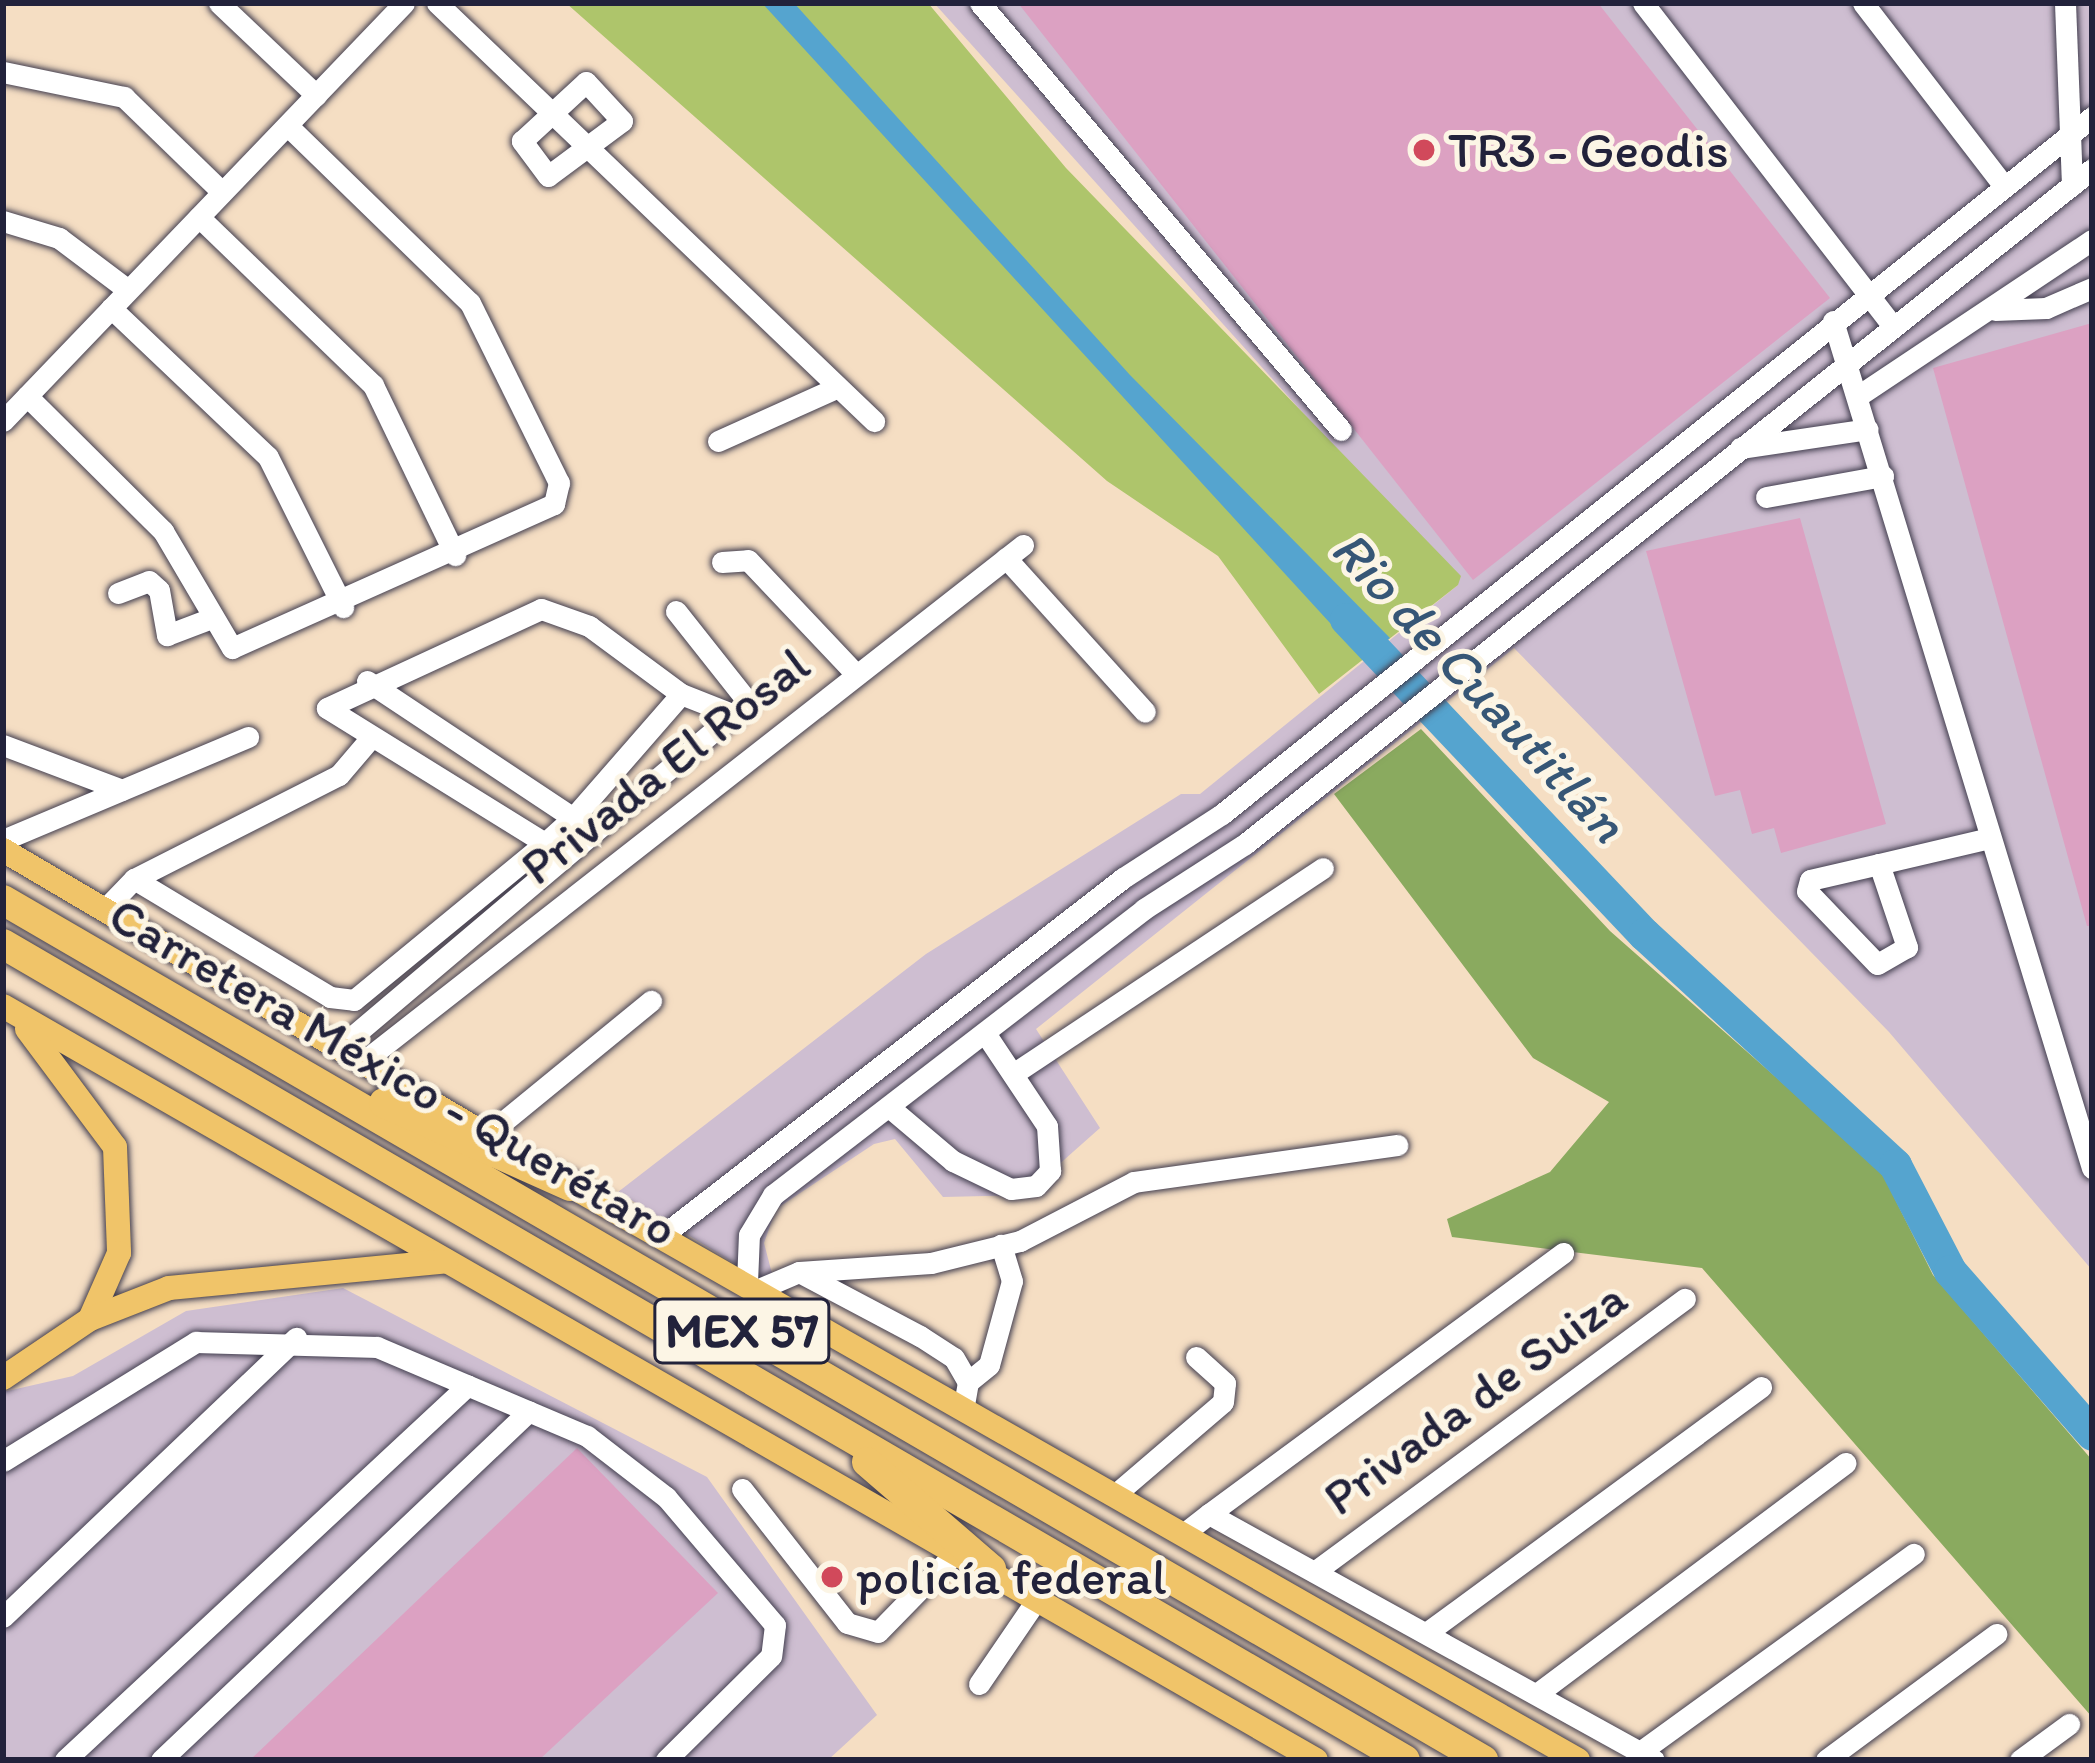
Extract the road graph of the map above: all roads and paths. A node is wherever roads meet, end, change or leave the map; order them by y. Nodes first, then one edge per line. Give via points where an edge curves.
1 (220, 3) edge
2 (404, 3) edge
3 (437, 3) edge
4 (980, 3) edge
5 (1643, 3) edge
6 (1863, 3) edge
7 (2065, 3) edge
8 (3, 72) edge
9 (316, 95) junction
10 (552, 113) junction
11 (2092, 117) edge
12 (287, 125) junction
13 (2068, 136) junction
14 (591, 153) junction
15 (2092, 169) edge
16 (2003, 185) junction
17 (2072, 185) junction
18 (223, 192) junction
19 (199, 217) junction
20 (3, 221) edge
21 (2092, 240) edge
22 (2092, 288) edge
23 (128, 290) junction
24 (1871, 290) junction
25 (111, 308) junction
26 (1995, 310) junction
27 (1833, 321) junction
28 (1892, 326) junction
29 (1848, 362) junction
30 (836, 388) junction
31 (27, 396) junction
32 (1858, 396) junction
33 (4, 419) edge
34 (874, 421) dead end
35 (1868, 429) junction
36 (1341, 430) dead end
37 (718, 441) dead end
38 (1740, 448) junction
39 (1883, 476) junction
40 (1766, 497) dead end
41 (455, 555) junction
42 (722, 562) dead end
43 (118, 593) dead end
44 (343, 608) junction
45 (676, 610) dead end
46 (209, 619) junction
47 (855, 673) junction
48 (367, 681) junction
49 (681, 694) junction
50 (1145, 712) dead end
51 (734, 715) junction
52 (248, 736) dead end
53 (368, 741) junction
54 (3, 745) edge
55 (122, 790) junction
56 (573, 818) junction
57 (592, 831) junction
58 (1990, 838) junction
59 (3, 840) edge
60 (545, 843) junction
61 (3, 850) edge
62 (1879, 864) junction
63 (1323, 868) dead end
64 (134, 879) junction
65 (3, 900) edge
66 (105, 909) junction
67 (1076, 914) junction
68 (3, 944) edge
69 (1099, 944) junction
70 (651, 1001) dead end
71 (6, 1008) edge
72 (985, 1033) junction
73 (250, 1043) junction
74 (340, 1047) junction
75 (898, 1054) junction
76 (364, 1061) junction
77 (1013, 1074) junction
78 (920, 1082) junction
79 (844, 1094) junction
80 (890, 1107) junction
81 (868, 1123) junction
82 (487, 1135) junction
83 (1397, 1145) dead end
84 (2092, 1168) edge
85 (733, 1181) junction
86 (570, 1186) junction
87 (758, 1212) junction
88 (663, 1235) junction
89 (1001, 1246) junction
90 (1563, 1253) dead end
91 (446, 1261) junction
92 (799, 1272) junction
93 (753, 1285) junction
94 (1685, 1299) dead end
95 (90, 1319) junction
96 (296, 1338) junction
97 (1196, 1357) dead end
98 (3, 1378) edge
99 (468, 1385) junction
100 (1761, 1387) dead end
101 (966, 1393) junction
102 (529, 1411) junction
103 (823, 1421) junction
104 (3, 1461) edge
105 (1846, 1463) dead end
106 (742, 1489) dead end
107 (1118, 1492) junction
108 (1209, 1514) junction
109 (1187, 1531) junction
110 (958, 1550) junction
111 (1914, 1555) dead end
112 (991, 1569) junction
113 (1317, 1570) junction
114 (1039, 1596) junction
115 (3, 1617) edge
116 (1429, 1631) junction
117 (1996, 1634) dead end
118 (979, 1684) dead end
119 (1538, 1694) junction
120 (2069, 1724) dead end
121 (1647, 1756) edge
122 (1303, 1757) edge
123 (65, 1760) edge
124 (161, 1760) edge
125 (666, 1760) edge
126 (1405, 1760) edge
127 (1483, 1760) edge
128 (1578, 1760) edge
129 (1826, 1760) edge
130 (2020, 1760) edge

1 - 9 street
2 - 9 street
3 - 10 street
4 - 36 street
5 - 24 street
6 - 16 street
7 - 13 street
8 - 18 street via 124,97
9 - 12 street
10 - 14 street
10 - 14 street via 522,141 536,163 557,174
10 - 14 street via 586,82 624,114
11 - 13 street
12 - 18 street
12 - 41 street via 470,303 560,483 539,519
13 - 16 street
13 - 17 street
14 - 30 street
15 - 17 street
16 - 24 street
17 - 28 street
18 - 19 street
19 - 23 street
19 - 41 street via 373,385
20 - 23 street via 59,238
21 - 26 street via 2074,242
22 - 26 street via 2046,308
23 - 25 street
24 - 27 street
24 - 28 street
25 - 31 street
25 - 44 street via 268,457
26 - 32 street
27 - 29 street
27 - 67 street via 1222,814
28 - 29 street
29 - 32 street
29 - 38 street
30 - 34 street
30 - 37 street
31 - 33 street
31 - 46 street via 163,531
32 - 35 street
35 - 38 street
35 - 39 street
38 - 69 street
39 - 40 street
39 - 58 street
41 - 44 street
42 - 47 street via 748,560
43 - 46 street via 148,581 159,590 167,635
44 - 46 street via 246,651
45 - 51 street via 739,679 748,702
47 - 50 street, Privada El Rosal via 1014,551
47 - 76 street, Privada El Rosal
48 - 49 street via 541,608 590,626
48 - 53 street via 326,707
48 - 56 street
49 - 51 street
49 - 56 street
51 - 57 street
52 - 55 street
53 - 60 street
53 - 64 street via 339,775
54 - 55 street
55 - 59 street
56 - 57 street
56 - 60 street
57 - 74 street
58 - 62 street
58 - 84 street
60 - 64 street via 354,1000 330,997
61 - 66 main road
62 - 62 street via 1810,880 1807,891 1877,964 1907,947
63 - 77 street
64 - 66 street
65 - 73 highway, Carretera México - Querétaro / MEX 57
66 - 74 main road
67 - 69 street
67 - 75 street
68 - 103 highway, Carretera México - Querétaro / MEX 57
69 - 72 street
70 - 82 street
71 - 91 main road
71 - 95 main road via 87,1096 115,1147 118,1253
72 - 77 street
72 - 78 street
73 - 86 highway
73 - 127 highway, Carretera México - Querétaro / MEX 57
74 - 76 main road
75 - 78 street
75 - 79 street
76 - 82 main road
77 - 80 street via 1047,1126 1050,1171 1036,1186 1011,1189 953,1161
78 - 80 street
79 - 81 street
79 - 85 street
80 - 81 street
81 - 87 street
82 - 86 main road
83 - 89 street via 1134,1182
85 - 87 street
85 - 88 street
86 - 88 main road
87 - 93 street
88 - 93 main road
89 - 92 street
89 - 101 street via 1012,1281 988,1365
90 - 108 street
91 - 95 main road via 169,1288
91 - 110 main road
92 - 93 street
92 - 101 street via 920,1336
93 - 101 main road
94 - 113 street, Privada de Suiza
95 - 98 main road
96 - 99 street via 377,1347
96 - 104 street via 196,1342
96 - 115 street
97 - 107 street via 1225,1383 1223,1402
99 - 102 street
99 - 123 street
100 - 116 street
101 - 107 main road
102 - 124 street
102 - 125 street via 587,1436 666,1497 775,1625 771,1656
103 - 112 highway
103 - 126 highway, Carretera México - Querétaro / MEX 57
105 - 119 street
106 - 110 street via 848,1623 878,1632
107 - 109 main road
108 - 109 street
108 - 113 street
109 - 128 main road
110 - 112 main road
111 - 121 street
112 - 114 main road
113 - 116 street
114 - 118 street
114 - 122 main road
116 - 119 street
117 - 129 street
119 - 121 street
120 - 130 street

